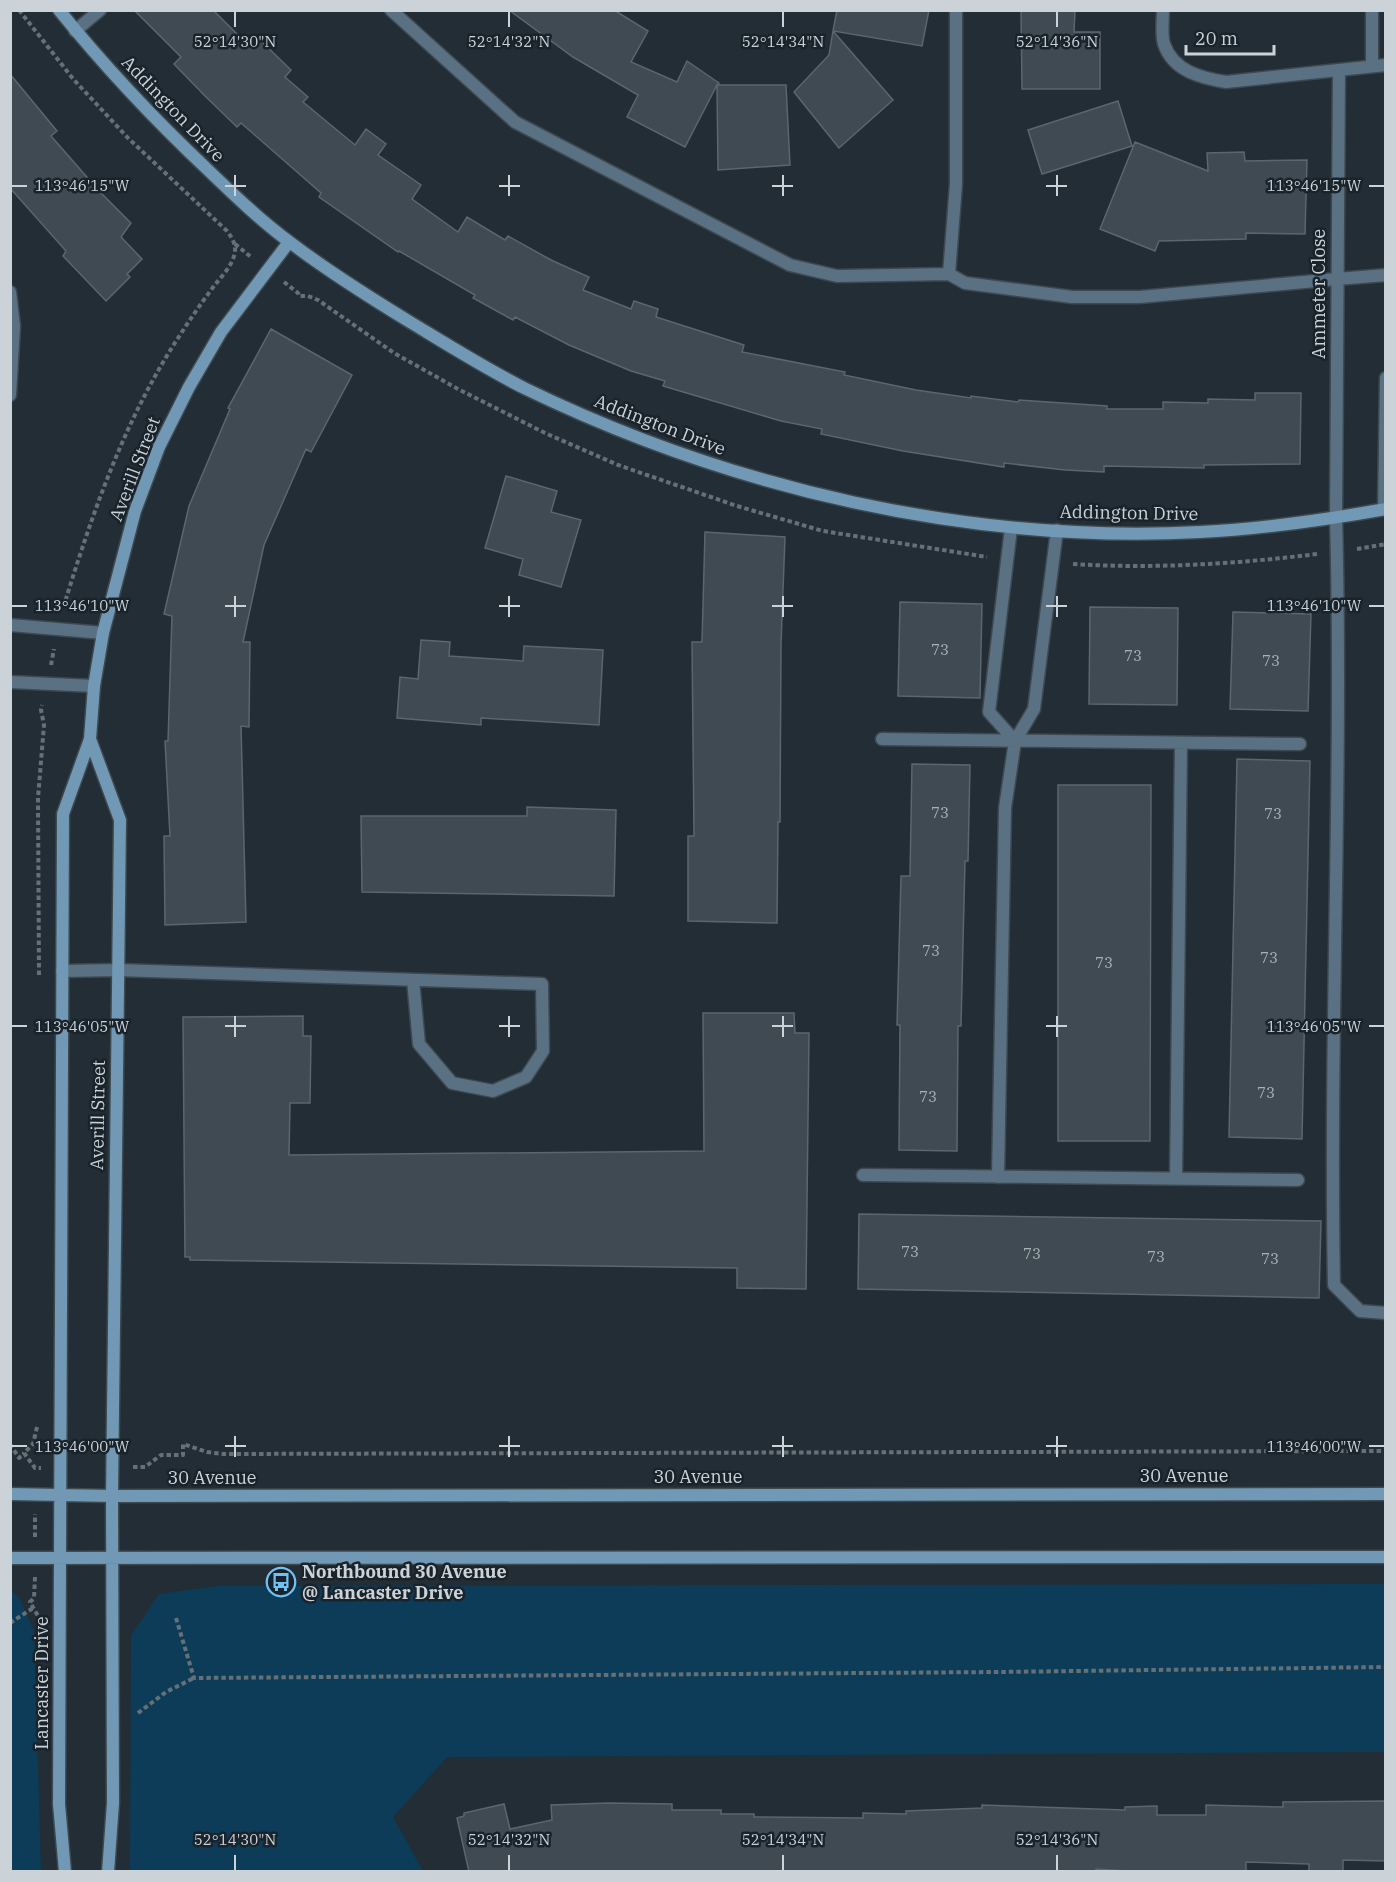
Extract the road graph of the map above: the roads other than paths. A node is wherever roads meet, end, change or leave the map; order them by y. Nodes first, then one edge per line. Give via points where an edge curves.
1 (59, 10) edge
2 (100, 10) edge
3 (391, 10) edge
4 (956, 10) edge
5 (1163, 10) edge
6 (1372, 10) edge
7 (75, 31) junction
8 (1386, 65) edge
9 (1371, 66) junction
10 (1340, 70) junction
11 (289, 242) junction
12 (949, 274) junction
13 (1386, 275) edge
14 (1336, 279) junction
15 (10, 292) edge
16 (1386, 378) edge
17 (10, 395) edge
18 (1385, 509) edge
19 (1336, 518) junction
20 (1011, 528) junction
21 (1057, 530) junction
22 (10, 626) edge
23 (102, 633) junction
24 (10, 682) edge
25 (94, 686) junction
26 (90, 739) junction
27 (882, 739) dead end
28 (1015, 741) junction
29 (1181, 743) junction
30 (1300, 744) dead end
31 (118, 970) junction
32 (62, 971) junction
33 (414, 980) junction
34 (863, 1175) dead end
35 (998, 1176) junction
36 (1176, 1178) junction
37 (1298, 1180) dead end
38 (1386, 1313) edge
39 (10, 1494) edge
40 (61, 1494) junction
41 (1386, 1494) edge
42 (112, 1496) junction
43 (10, 1557) edge
44 (61, 1557) junction
45 (112, 1557) junction
46 (1386, 1557) edge
47 (65, 1872) edge
48 (108, 1872) edge

1 - 7 street, Addington Drive
2 - 7 street
3 - 12 street via 516,122 790,265 837,276
4 - 12 street via 956,184
5 - 10 street via 1164,44 1180,67 1195,75 1226,82
6 - 9 street
7 - 11 street, Addington Drive via 194,157
8 - 9 street
9 - 10 street
10 - 14 street, Ammeter Close
11 - 20 street, Addington Drive via 472,360 577,412 730,471 909,514
11 - 23 street, Averill Street via 221,332 159,447 135,511
12 - 14 street via 965,283 1072,297 1140,297
13 - 14 street
14 - 19 street, Ammeter Close
15 - 17 street via 14,326
16 - 18 street
18 - 19 street, Addington Drive
19 - 21 street, Addington Drive via 1200,532
19 - 38 street, Ammeter Close via 1334,1285 1360,1311
20 - 21 street, Addington Drive
20 - 28 street via 989,712
21 - 28 street via 1034,709
22 - 23 street
23 - 25 street, Averill Street
24 - 25 street
25 - 26 street, Averill Street
26 - 31 street, Averill Street via 120,820
26 - 32 street, Averill Street via 63,814
27 - 28 street
28 - 29 street
28 - 35 street via 1005,808
29 - 30 street
29 - 36 street
31 - 32 street
31 - 33 street
31 - 42 street, Averill Street
32 - 40 street, Averill Street
33 - 33 street via 542,984 543,1051 526,1077 493,1092 452,1083 419,1044
34 - 35 street
35 - 36 street
36 - 37 street
39 - 40 street, 30 Avenue
40 - 42 street, 30 Avenue
40 - 44 street, Lancaster Drive
41 - 42 street, 30 Avenue
42 - 45 street
43 - 44 street
44 - 45 street
44 - 47 street, Lancaster Drive via 59,1804
45 - 46 street
45 - 48 street via 113,1803

